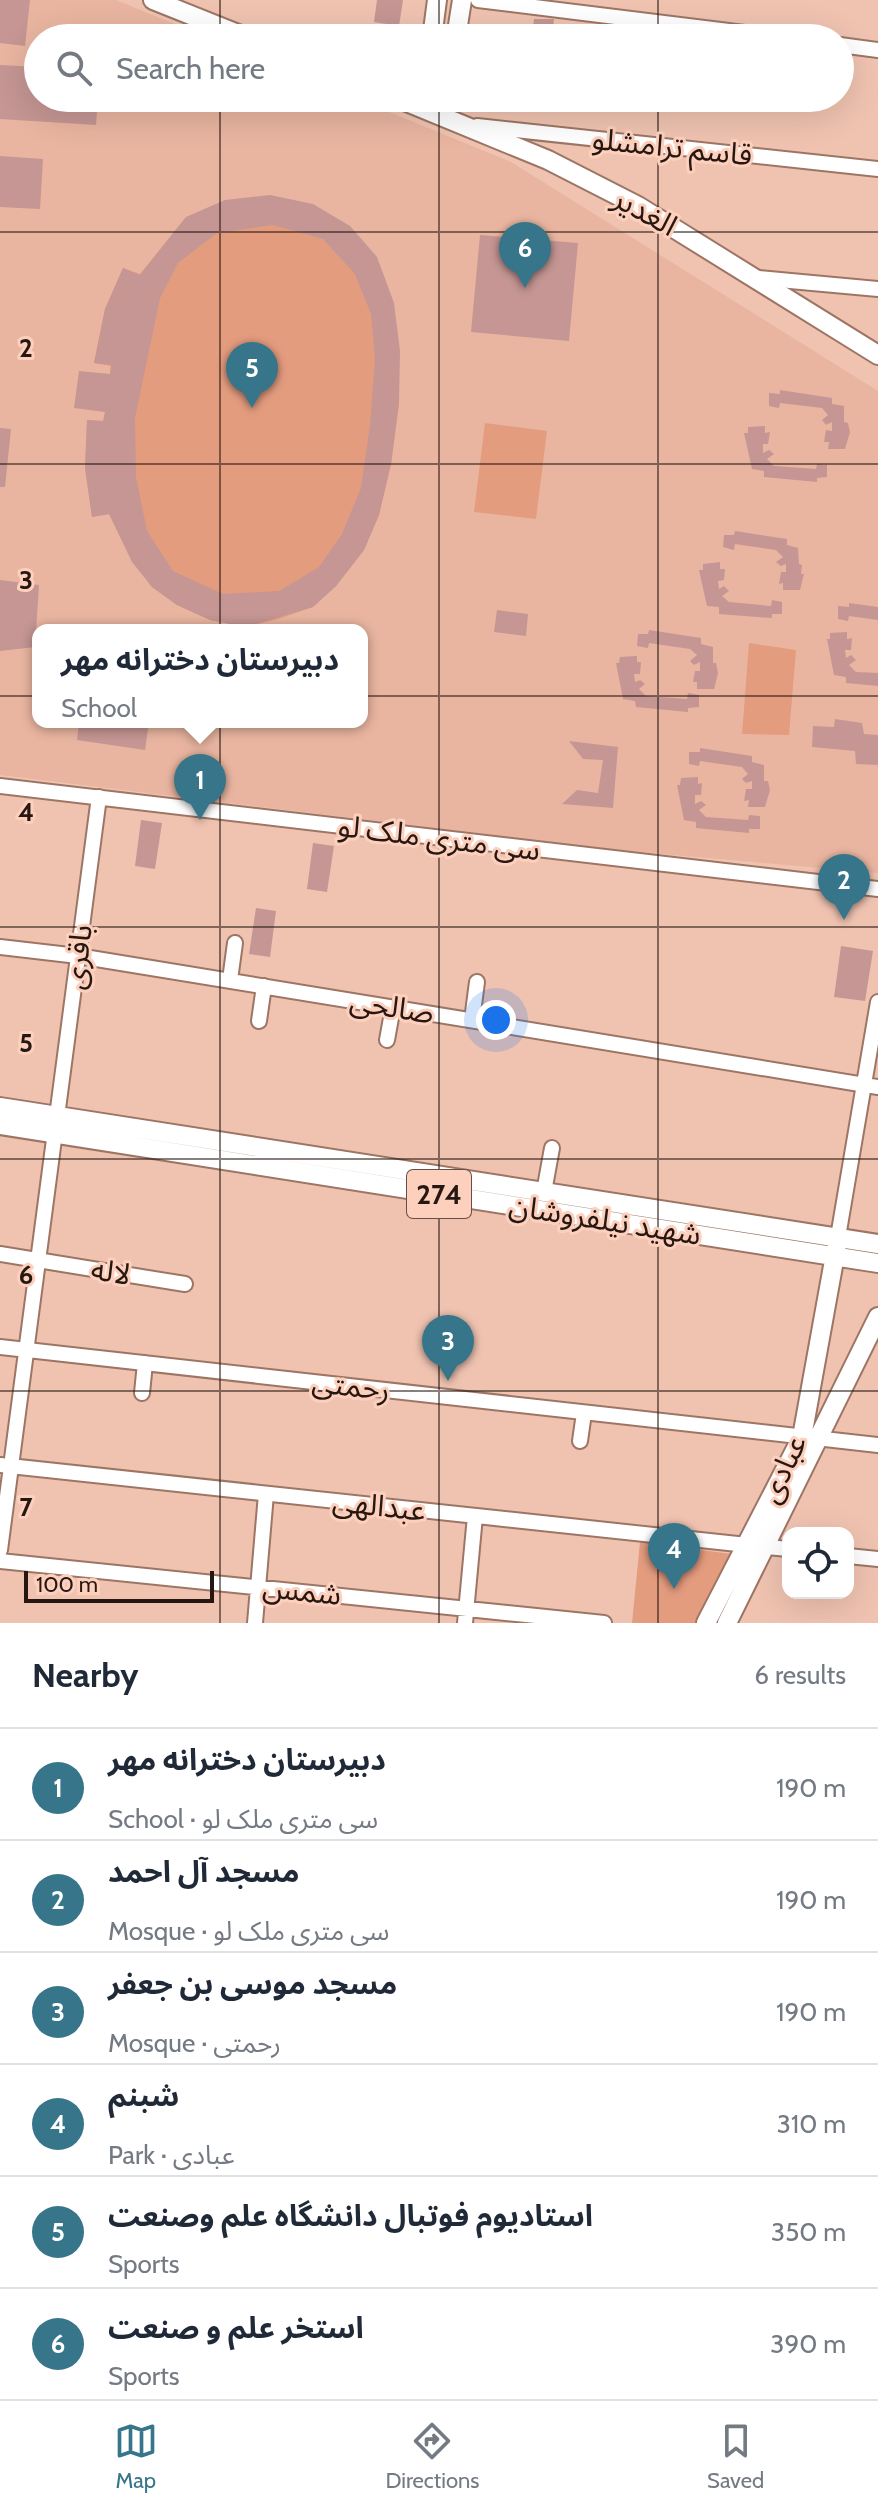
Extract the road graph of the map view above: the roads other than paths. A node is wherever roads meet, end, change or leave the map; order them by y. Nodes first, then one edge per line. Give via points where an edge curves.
1 (153, 0) edge
2 (437, 0) edge
3 (462, 0) edge
4 (478, 0) edge
5 (213, 24) edge
6 (434, 24) edge
7 (458, 24) edge
8 (672, 24) edge
9 (854, 47) edge
10 (878, 50) edge
11 (445, 112) edge
12 (467, 125) junction
13 (878, 169) edge
14 (758, 278) junction
15 (878, 289) edge
16 (878, 355) edge
17 (0, 786) edge
18 (99, 797) junction
19 (878, 889) edge
20 (235, 943) dead end
21 (0, 947) edge
22 (78, 956) junction
23 (230, 980) junction
24 (477, 982) dead end
25 (264, 986) junction
26 (878, 1002) edge
27 (393, 1007) junction
28 (472, 1020) junction
29 (259, 1021) dead end
30 (387, 1040) dead end
31 (872, 1086) edge
32 (0, 1107) edge
33 (0, 1125) edge
34 (56, 1125) junction
35 (552, 1148) dead end
36 (544, 1192) junction
37 (878, 1244) edge
38 (836, 1247) junction
39 (0, 1254) edge
40 (38, 1260) junction
41 (878, 1263) edge
42 (185, 1284) dead end
43 (878, 1317) edge
44 (0, 1347) edge
45 (26, 1350) junction
46 (145, 1363) junction
47 (142, 1393) dead end
48 (584, 1413) junction
49 (810, 1438) junction
50 (580, 1441) dead end
51 (878, 1445) edge
52 (6, 1466) edge
53 (266, 1494) junction
54 (475, 1516) junction
55 (747, 1545) junction
56 (767, 1547) junction
57 (782, 1548) edge
58 (0, 1550) edge
59 (854, 1557) edge
60 (878, 1559) edge
61 (0, 1561) edge
62 (258, 1587) junction
63 (466, 1616) edge
64 (255, 1623) edge
65 (604, 1623) edge
66 (706, 1623) edge
67 (727, 1623) edge

1 - 5 main road
2 - 6 main road
3 - 7 main road
4 - 8 street
9 - 10 street
11 - 12 main road, الغدیر
12 - 13 street, قاسم ترامشلو
12 - 14 main road, الغدیر via 638,206
14 - 15 street
14 - 16 main road, الغدیر
17 - 18 street, سی متری ملک لو
18 - 19 street, سی متری ملک لو
18 - 22 street, باقری
20 - 23 street
21 - 22 street, صالحی
22 - 23 street, صالحی
22 - 34 street, باقری
23 - 25 street, صالحی
24 - 28 street
25 - 27 street, صالحی
25 - 29 street
26 - 31 street, عبادی
27 - 28 street, صالحی
27 - 30 street
28 - 31 street, صالحی
31 - 38 street, عبادی
32 - 34 main road, شهید نیلفروشان / 274
33 - 34 main road, شهید نیلفروشان / 274
34 - 36 main road, شهید نیلفروشان / 274
34 - 38 main road, شهید نیلفروشان / 274
34 - 40 street, باقری
35 - 36 street
36 - 38 main road, شهید نیلفروشان / 274
37 - 38 main road, شهید نیلفروشان / 274
38 - 41 main road, شهید نیلفروشان / 274
38 - 49 main road, عبادی
39 - 40 street, لاله
40 - 42 street, لاله
40 - 45 street, باقری
43 - 49 main road, عبادی
44 - 45 street, رحمتی
45 - 46 street, رحمتی
45 - 52 street, باقری
46 - 47 street
46 - 48 street, رحمتی
48 - 49 street, رحمتی
48 - 50 street
49 - 51 street, رحمتی
49 - 55 main road, عبادی
49 - 56 main road, عبادی
52 - 53 street, عبدالهی
52 - 58 street, باقری
53 - 54 street, عبدالهی
53 - 62 street
54 - 55 street, عبدالهی
54 - 63 street
55 - 66 main road, عبادی
56 - 57 street
56 - 67 main road, عبادی
59 - 60 street
61 - 62 street, شمس
62 - 63 street, شمس
62 - 64 street
63 - 65 street, شمس

